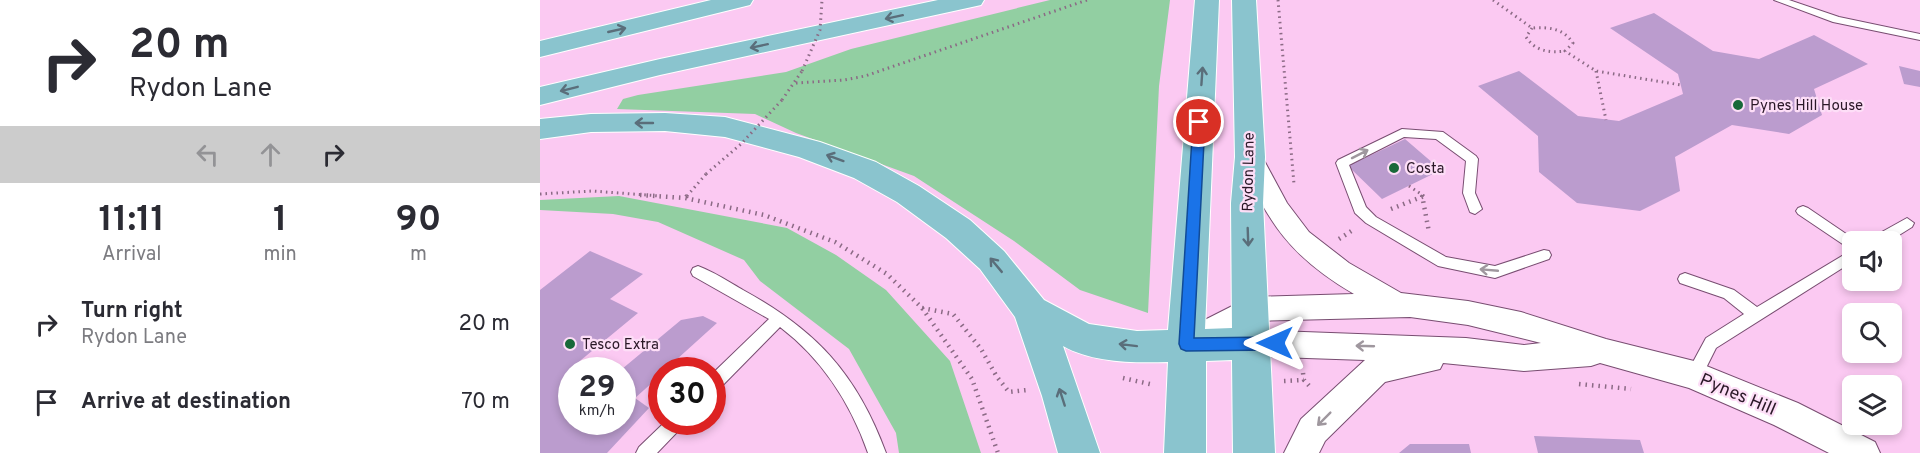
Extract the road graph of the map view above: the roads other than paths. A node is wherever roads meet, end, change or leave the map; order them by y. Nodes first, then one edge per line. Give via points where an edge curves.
1 (741, 0) edge
2 (874, 0) edge
3 (972, 0) edge
4 (1207, 0) edge
5 (1244, 0) edge
6 (1779, 0) edge
7 (1920, 37) edge
8 (540, 49) edge
9 (540, 75) edge
10 (540, 96) edge
11 (540, 129) edge
12 (1250, 157) junction
13 (1475, 209) dead end
14 (1803, 212) dead end
15 (1907, 223) dead end
16 (1894, 231) edge
17 (1842, 237) edge
18 (1544, 255) dead end
19 (1842, 261) edge
20 (698, 272) dead end
21 (1685, 279) dead end
22 (1398, 305) junction
23 (1031, 311) junction
24 (1755, 315) junction
25 (780, 318) junction
26 (1251, 326) junction
27 (1186, 344) junction
28 (1466, 351) junction
29 (1606, 352) junction
30 (726, 371) edge
31 (1694, 375) junction
32 (663, 435) edge
33 (645, 453) edge
34 (878, 453) edge
35 (1079, 453) edge
36 (1185, 453) edge
37 (1254, 453) edge
38 (1301, 453) edge
39 (1863, 453) edge

8 -> 1 main road
2 - 9 main road
3 -> 10 main road
27 -> 4 main road
5 - 12 main road, Rydon Lane
6 - 7 lane via 1837,20
23 -> 11 main road via 992,260 958,229 908,194 856,166 725,127 664,122 591,123
12 - 22 street, Pynes Hill via 1290,228 1347,277
12 -> 26 main road, Rydon Lane via 1247,203
18 -> 13 lane via 1495,272 1443,262 1360,210 1342,163 1402,133 1439,135 1472,159 1469,193
14 - 17 lane
15 - 16 lane
19 - 24 lane
20 - 25 lane
21 - 24 lane via 1729,294
22 - 26 street, Pynes Hill
22 - 29 street, Pynes Hill via 1521,324
27 -> 23 main road via 1137,347 1083,339
35 -> 23 main road
24 - 31 lane via 1711,343
25 - 30 lane
25 - 34 lane via 807,341 847,389
26 - 27 main road
28 -> 26 street, Pynes Hill
26 - 37 main road, Rydon Lane
27 - 36 main road
28 - 29 street, Pynes Hill via 1524,358
28 -> 38 street, Pynes Hill via 1376,370 1313,430
29 - 31 street, Pynes Hill
31 - 39 street, Pynes Hill via 1786,414
32 - 33 lane

